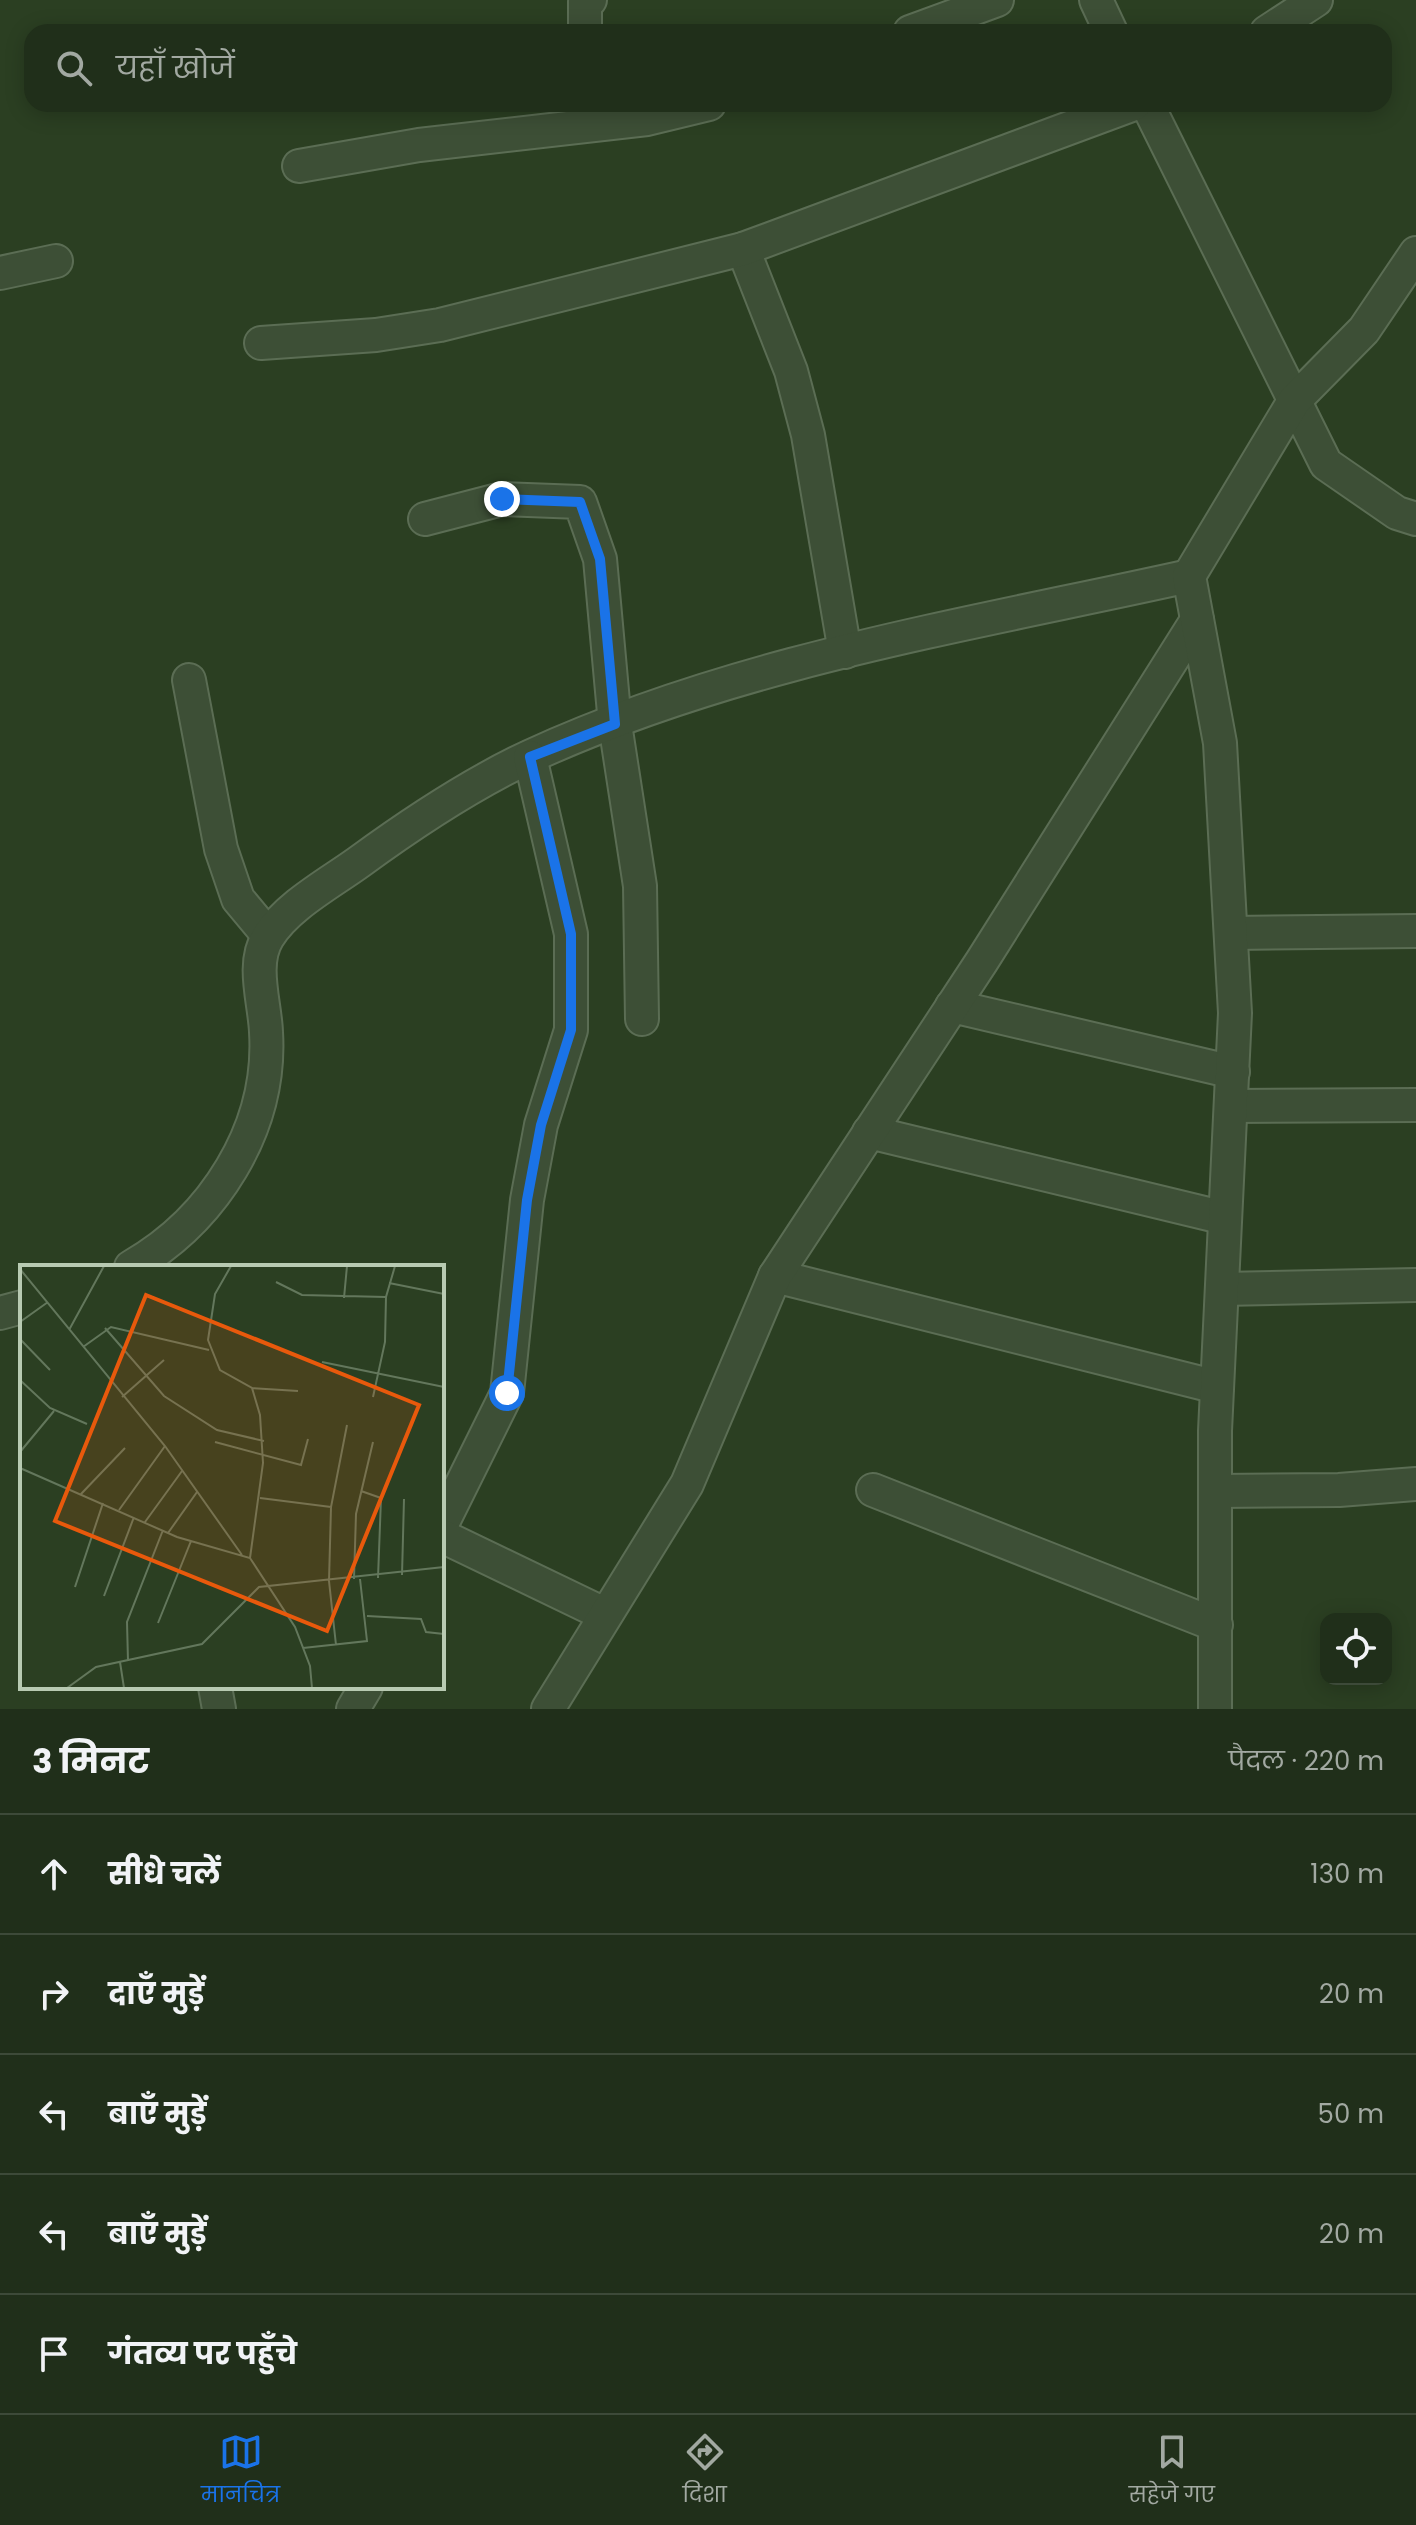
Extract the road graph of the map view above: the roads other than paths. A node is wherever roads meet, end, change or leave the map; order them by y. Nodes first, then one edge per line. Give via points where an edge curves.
1 (590, 0) edge
2 (997, 0) edge
3 (1096, 0) edge
4 (1316, 0) edge
5 (585, 24) edge
6 (932, 24) edge
7 (1107, 24) edge
8 (1279, 24) edge
9 (676, 112) edge
10 (1112, 112) edge
11 (1151, 112) edge
12 (587, 114) edge
13 (299, 166) dead end
14 (743, 249) junction
15 (1416, 253) edge
16 (56, 261) dead end
17 (0, 273) edge
18 (261, 343) dead end
19 (1294, 401) junction
20 (425, 519) dead end
21 (1416, 519) edge
22 (1189, 576) junction
23 (1197, 620) junction
24 (845, 652) junction
25 (189, 680) dead end
26 (615, 724) junction
27 (530, 757) junction
28 (1416, 931) edge
29 (1231, 933) junction
30 (268, 935) junction
31 (952, 1006) junction
32 (642, 1019) dead end
33 (1233, 1072) junction
34 (1416, 1105) edge
35 (1231, 1106) junction
36 (869, 1132) junction
37 (1225, 1218) junction
38 (164, 1258) edge
39 (138, 1265) edge
40 (775, 1276) junction
41 (1416, 1285) edge
42 (1222, 1289) junction
43 (20, 1308) edge
44 (0, 1313) edge
45 (1217, 1387) junction
46 (1416, 1484) edge
47 (873, 1490) dead end
48 (1216, 1491) junction
49 (444, 1520) edge
50 (444, 1537) edge
51 (604, 1614) junction
52 (1216, 1625) junction
53 (215, 1689) edge
54 (365, 1689) edge
55 (219, 1709) edge
56 (353, 1709) edge
57 (548, 1709) edge
58 (1215, 1709) edge

1 - 5 street via 585,2
2 - 6 street
3 - 7 street
4 - 8 street
9 - 12 street via 647,119
10 - 14 street
11 - 19 street
12 - 13 street
14 - 18 street via 440,325
14 - 24 street via 791,371 808,435
15 - 19 street via 1364,330
16 - 17 street
19 - 21 street via 1326,464 1397,513
19 - 22 street
20 - 26 street via 502,499 580,502 600,559
22 - 23 street
22 - 24 street
23 - 29 street via 1220,743
23 - 31 street
24 - 26 street via 774,670
25 - 30 street via 221,849 238,899
26 - 27 street
26 - 32 street via 640,886
27 - 30 street via 400,832
27 - 49 street via 571,934 571,1030 541,1125 527,1200 507,1393
28 - 29 street
29 - 33 street
30 - 38 street via 259,975 268,1056 245,1147
31 - 33 street
31 - 36 street
33 - 35 street
34 - 35 street
35 - 37 street
36 - 37 street
36 - 40 street
37 - 42 street
38 - 39 street
40 - 45 street
40 - 51 street via 687,1484
41 - 42 street
42 - 45 street
43 - 44 street
45 - 48 street
46 - 48 street
47 - 52 street
48 - 52 street
50 - 51 street
51 - 57 street
52 - 58 street
53 - 55 street
54 - 56 street

